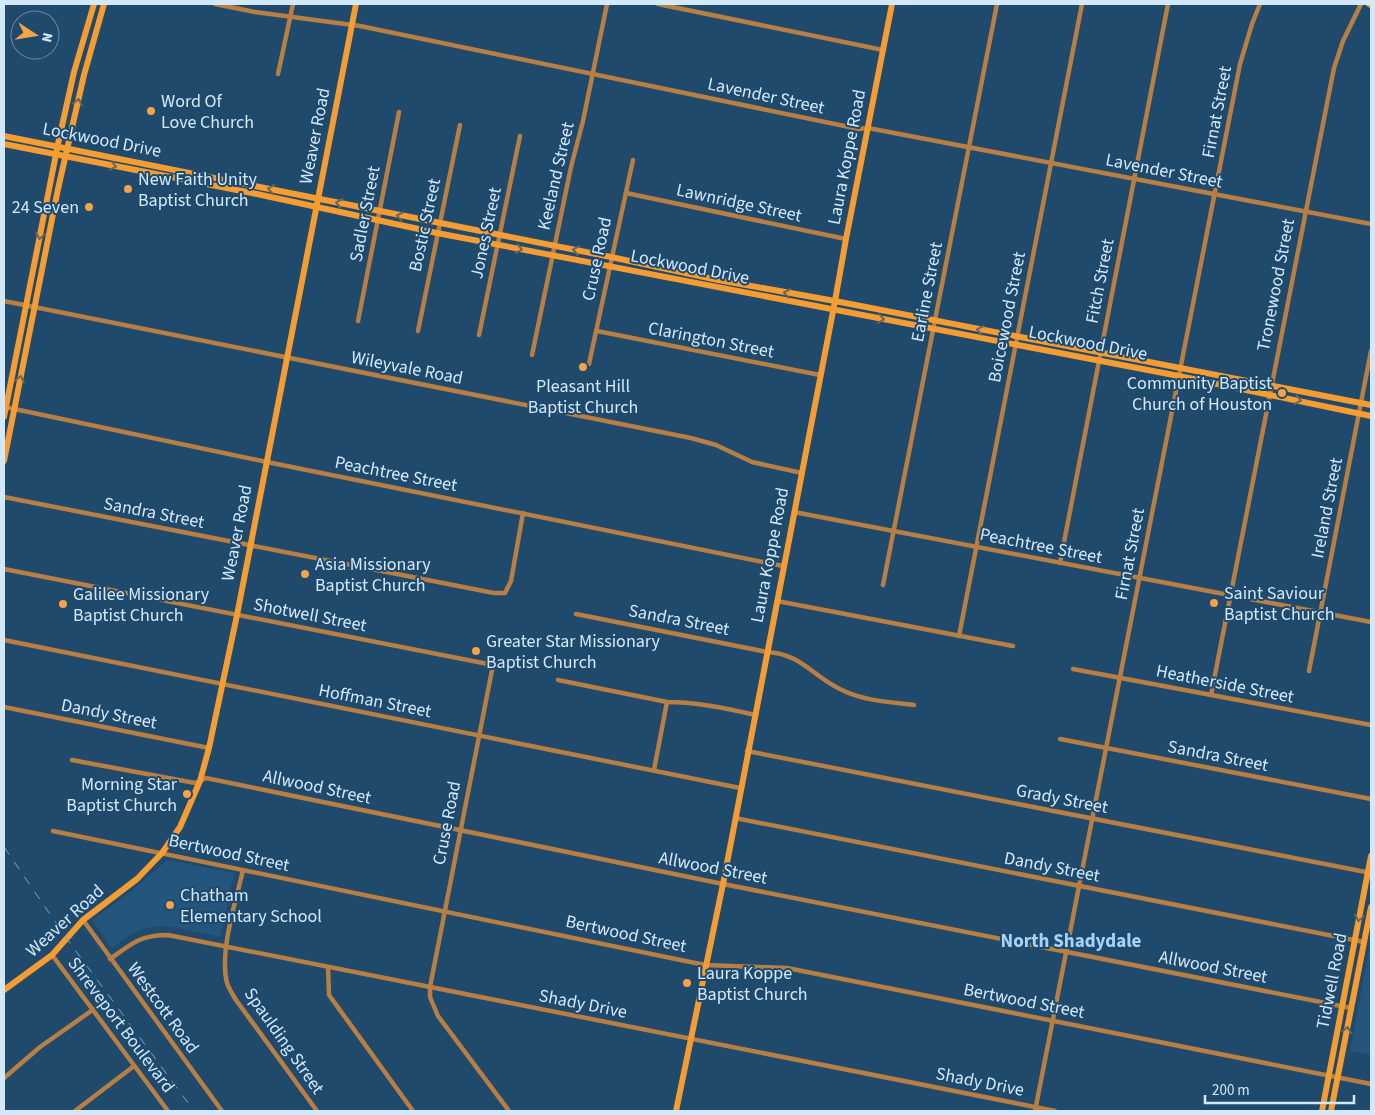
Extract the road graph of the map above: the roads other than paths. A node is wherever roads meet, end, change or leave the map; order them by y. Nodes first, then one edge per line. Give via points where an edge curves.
1 (94, 4) edge
2 (104, 4) edge
3 (215, 4) edge
4 (293, 4) edge
5 (356, 4) edge
6 (607, 4) edge
7 (658, 4) edge
8 (892, 4) edge
9 (997, 4) edge
10 (1082, 4) edge
11 (1168, 4) edge
12 (1260, 4) edge
13 (1361, 4) edge
14 (290, 17) junction
15 (352, 24) junction
16 (883, 50) junction
17 (77, 63) junction
18 (86, 67) junction
19 (278, 74) dead end
20 (593, 74) junction
21 (399, 112) dead end
22 (460, 125) dead end
23 (868, 128) junction
24 (4, 136) edge
25 (520, 136) dead end
26 (4, 144) edge
27 (968, 148) junction
28 (56, 151) junction
29 (66, 153) junction
30 (633, 160) dead end
31 (1052, 163) junction
32 (153, 166) junction
33 (153, 174) junction
34 (1134, 179) junction
35 (253, 186) junction
36 (252, 193) junction
37 (626, 193) junction
38 (1215, 195) junction
39 (319, 199) junction
40 (317, 208) junction
41 (1305, 211) junction
42 (379, 212) junction
43 (377, 221) junction
44 (439, 224) junction
45 (1371, 224) edge
46 (437, 233) junction
47 (499, 235) junction
48 (846, 240) junction
49 (497, 245) junction
50 (554, 246) junction
51 (552, 256) junction
52 (611, 257) junction
53 (609, 266) junction
54 (4, 301) edge
55 (835, 301) junction
56 (26, 305) junction
57 (34, 307) junction
58 (834, 309) junction
59 (358, 321) dead end
60 (935, 321) junction
61 (934, 329) junction
62 (418, 331) dead end
63 (597, 331) junction
64 (479, 335) dead end
65 (1017, 337) junction
66 (1015, 344) junction
67 (1371, 351) edge
68 (1100, 352) junction
69 (532, 355) dead end
70 (288, 359) junction
71 (1098, 361) junction
72 (589, 364) dead end
73 (1180, 368) junction
74 (820, 375) junction
75 (1179, 376) junction
76 (1271, 386) junction
77 (1269, 394) junction
78 (1361, 403) junction
79 (1371, 405) edge
80 (5, 407) edge
81 (14, 409) junction
82 (1359, 413) junction
83 (1371, 416) edge
84 (4, 417) edge
85 (4, 461) edge
86 (266, 462) junction
87 (802, 473) junction
88 (4, 497) edge
89 (794, 512) junction
90 (524, 513) junction
91 (894, 531) junction
92 (250, 546) junction
93 (977, 548) junction
94 (1060, 563) junction
95 (783, 566) junction
96 (4, 569) edge
97 (1140, 579) junction
98 (884, 586) dead end
99 (1231, 596) junction
100 (777, 601) junction
101 (1321, 613) junction
102 (576, 614) dead end
103 (236, 615) junction
104 (1371, 622) edge
105 (959, 636) junction
106 (4, 640) edge
107 (1013, 646) dead end
108 (767, 652) junction
109 (493, 665) joint
110 (1074, 669) dead end
111 (1309, 671) dead end
112 (1120, 678) junction
113 (558, 680) dead end
114 (222, 685) junction
115 (1211, 695) junction
116 (668, 702) junction
117 (914, 706) dead end
118 (4, 708) edge
119 (755, 715) junction
120 (1371, 725) edge
121 (479, 736) junction
122 (1060, 739) dead end
123 (209, 748) junction
124 (1107, 748) junction
125 (747, 751) junction
126 (72, 760) dead end
127 (654, 770) junction
128 (200, 781) junction
129 (740, 788) junction
130 (1371, 799) edge
131 (735, 818) junction
132 (1092, 819) junction
133 (53, 831) dead end
134 (460, 831) junction
135 (162, 853) junction
136 (1371, 856) edge
137 (243, 870) junction
138 (1370, 873) edge
139 (723, 884) junction
140 (1080, 886) junction
141 (1371, 907) edge
142 (444, 911) junction
143 (83, 920) junction
144 (1355, 940) junction
145 (1364, 942) junction
146 (226, 946) junction
147 (1066, 953) junction
148 (52, 955) junction
149 (110, 959) junction
150 (705, 965) junction
151 (328, 967) junction
152 (430, 987) junction
153 (4, 990) edge
154 (1342, 1006) junction
155 (1351, 1008) junction
156 (94, 1009) junction
157 (1053, 1021) junction
158 (691, 1040) junction
159 (134, 1066) junction
160 (1329, 1076) junction
161 (4, 1078) edge
162 (1338, 1078) junction
163 (1371, 1084) edge
164 (1036, 1109) edge
165 (75, 1111) edge
166 (168, 1111) edge
167 (222, 1111) edge
168 (317, 1111) edge
169 (413, 1111) edge
170 (509, 1111) edge
171 (676, 1111) edge
172 (1055, 1111) edge
173 (1322, 1111) edge
174 (1331, 1111) edge

1 - 17 main road
2 - 18 main road
3 - 14 street, Lavender Street
4 - 14 street
5 - 15 main road, Weaver Road
6 - 20 street, Keeland Street
7 - 16 street
8 - 16 main road, Laura Koppe Road
9 - 27 street, Earline Street
10 - 31 street, Boicewood Street
11 - 34 street, Fitch Street
12 - 38 street, Firnat Street via 1240,64
13 - 41 street, Tronewood Street via 1334,68
14 - 15 street, Lavender Street
14 - 19 street
15 - 20 street, Lavender Street
15 - 39 main road, Weaver Road
16 - 23 main road, Laura Koppe Road
17 - 18 main road
17 - 28 main road
29 -> 18 main road
20 - 23 street, Lavender Street via 859,129
20 - 50 street, Keeland Street
21 - 42 street, Sadler Street
22 - 44 street, Bostic Street
23 - 27 street, Lavender Street
23 - 48 main road, Laura Koppe Road
24 - 28 main road, Lockwood Drive
25 - 47 street, Jones Street
26 - 28 main road, Lockwood Drive
27 - 31 street, Lavender Street
27 - 60 street, Earline Street
28 - 29 main road, Lockwood Drive
28 -> 56 main road
29 - 32 main road, Lockwood Drive
29 -> 33 main road, Lockwood Drive
29 - 57 main road
30 - 37 street, Cruse Road
31 - 34 street, Lavender Street
31 - 65 street, Boicewood Street
32 - 33 main road
32 - 35 main road, Lockwood Drive
33 - 36 main road, Lockwood Drive
34 - 38 street, Lavender Street
34 - 68 street, Fitch Street
35 - 36 main road
39 -> 35 main road, Lockwood Drive
36 - 40 main road, Lockwood Drive
37 - 48 street, Lawnridge Street
37 - 52 street, Cruse Road
38 - 41 street, Lavender Street
38 - 73 street, Firnat Street
39 - 40 main road, Weaver Road
42 -> 39 main road, Lockwood Drive
40 - 43 main road, Lockwood Drive
40 - 70 main road, Weaver Road
41 - 45 street, Lavender Street
41 - 76 street, Tronewood Street
42 - 43 street, Sadler Street
44 -> 42 main road, Lockwood Drive
43 - 46 main road, Lockwood Drive
43 - 59 street, Sadler Street
44 - 46 street, Bostic Street
44 - 47 main road, Lockwood Drive
46 - 49 main road, Lockwood Drive
46 - 62 street, Bostic Street
47 - 49 street, Jones Street
47 - 50 main road, Lockwood Drive
48 - 55 main road, Laura Koppe Road
49 -> 51 main road, Lockwood Drive
49 - 64 street, Jones Street
50 - 51 street, Keeland Street
52 -> 50 main road, Lockwood Drive
51 - 53 main road, Lockwood Drive
51 - 69 street, Keeland Street
52 - 53 street, Cruse Road
55 -> 52 main road, Lockwood Drive
53 - 58 main road, Lockwood Drive
53 - 63 street, Cruse Road
54 - 56 street, Wileyvale Road
55 - 58 main road, Laura Koppe Road
55 - 60 main road, Lockwood Drive
56 - 57 street, Wileyvale Road
56 - 80 main road
57 - 70 street, Wileyvale Road
81 -> 57 main road
58 -> 61 main road, Lockwood Drive
58 - 74 main road, Laura Koppe Road
60 - 61 street, Earline Street
65 -> 60 main road, Lockwood Drive
61 - 66 main road, Lockwood Drive
61 - 91 street, Earline Street
63 - 72 street, Cruse Road
63 - 74 street, Clarington Street
65 - 66 street, Boicewood Street
65 - 68 main road, Lockwood Drive
66 - 71 main road, Lockwood Drive
66 - 93 street, Boicewood Street
67 - 78 street, Ireland Street
68 - 71 street, Fitch Street
68 - 73 main road, Lockwood Drive
70 - 86 main road, Weaver Road
70 - 87 street, Wileyvale Road via 691,438 716,445 752,462
71 - 75 main road, Lockwood Drive
71 - 94 street, Fitch Street
73 - 75 street, Firnat Street
73 - 76 main road, Lockwood Drive
74 - 87 main road, Laura Koppe Road
75 - 77 main road, Lockwood Drive
75 - 97 street, Firnat Street
76 - 77 street, Tronewood Street
76 - 78 main road, Lockwood Drive
77 -> 82 main road, Lockwood Drive
77 - 99 street, Tronewood Street
78 - 79 main road, Lockwood Drive
78 - 82 street, Ireland Street
80 - 81 street, Peachtree Street
80 - 84 main road
81 - 85 main road
81 - 86 street, Peachtree Street
82 - 83 main road, Lockwood Drive
82 - 101 street, Ireland Street
86 - 90 street, Peachtree Street
86 - 92 main road, Weaver Road
87 - 89 main road, Laura Koppe Road
88 - 92 street, Sandra Street
89 - 91 street, Peachtree Street
89 - 95 main road, Laura Koppe Road
90 - 92 street, Sandra Street via 511,581 505,593
90 - 95 street, Peachtree Street
91 - 93 street, Peachtree Street
91 - 98 street, Earline Street
92 - 103 main road, Weaver Road
93 - 94 street, Peachtree Street
93 - 105 street, Boicewood Street
94 - 97 street, Peachtree Street
95 - 100 main road, Laura Koppe Road
96 - 103 street, Shotwell Street
97 - 99 street, Peachtree Street
97 - 112 street, Firnat Street
99 - 101 street, Peachtree Street
99 - 115 street, Tronewood Street
100 - 105 street
100 - 108 main road, Laura Koppe Road
101 - 104 street, Peachtree Street
101 - 111 street, Ireland Street
102 - 108 street, Sandra Street
103 - 109 street, Shotwell Street
103 - 114 main road, Weaver Road
105 - 107 street
106 - 114 street, Hoffman Street
108 - 117 street, Sandra Street via 779,652 799,660 829,684 857,697
108 - 119 main road, Laura Koppe Road
109 - 121 street, Cruse Road
110 - 112 street, Heatherside Street
112 - 115 street, Heatherside Street
112 - 124 street, Firnat Street
113 - 116 street
114 - 121 street, Hoffman Street
114 - 123 main road, Weaver Road
115 - 120 street, Heatherside Street
116 - 119 street via 705,705
116 - 127 street
118 - 123 street, Dandy Street
119 - 125 main road, Laura Koppe Road
121 - 127 street, Hoffman Street
121 - 134 street, Cruse Road
122 - 124 street, Sandra Street
123 - 128 main road, Weaver Road
124 - 130 street, Sandra Street
124 - 132 street, Firnat Street
125 - 129 main road, Laura Koppe Road
125 - 132 street, Grady Street
126 - 128 street, Allwood Street via 196,783
127 - 129 street, Hoffman Street
128 - 134 street, Allwood Street via 206,778
128 - 135 main road, Weaver Road via 180,827
129 - 131 main road, Laura Koppe Road
131 - 139 main road, Laura Koppe Road
131 - 140 street, Dandy Street
132 - 138 street, Grady Street
132 - 140 street, Firnat Street
133 - 135 street, Bertwood Street
134 - 139 street, Allwood Street
134 - 142 street, Cruse Road
135 - 137 street, Bertwood Street
135 - 143 main road, Weaver Road via 137,879
136 - 138 main road, Tidwell Road
137 - 142 street, Bertwood Street
137 - 146 street, Spaulding Street
138 -> 144 main road, Tidwell Road
139 - 147 street, Allwood Street
139 - 150 main road, Laura Koppe Road
140 - 144 street, Dandy Street
140 - 147 street, Firnat Street
141 - 145 main road, Tidwell Road
142 - 150 street, Bertwood Street
142 - 152 street, Cruse Road
143 - 148 main road, Weaver Road
143 - 149 street, Westcott Road
144 - 145 street, Dandy Street
144 - 154 main road, Tidwell Road
145 - 155 main road, Tidwell Road
146 - 149 street, Shady Drive via 151,935 134,942
146 - 151 street, Shady Drive
146 - 168 street, Spaulding Street via 227,984
147 - 154 street, Allwood Street
147 - 157 street, Firnat Street
148 - 153 main road, Weaver Road
148 - 156 street, Shreveport Boulevard
149 - 167 street, Westcott Road
150 - 157 street, Bertwood Street via 787,968
150 - 158 main road, Laura Koppe Road
151 - 152 street, Shady Drive
151 - 169 street via 330,995
152 - 158 street, Shady Drive
152 - 170 street via 430,997 438,1016
154 - 155 street, Allwood Street
154 - 160 main road, Tidwell Road
162 -> 155 main road, Tidwell Road
156 - 159 street, Shreveport Boulevard
156 - 161 street via 40,1047
157 - 160 street, Bertwood Street
157 - 164 street, Firnat Street
158 - 164 street, Shady Drive
158 - 171 main road, Laura Koppe Road
159 - 165 street
159 - 166 street, Shreveport Boulevard
160 - 162 street, Bertwood Street
160 - 173 main road, Tidwell Road
162 - 163 street, Bertwood Street
162 - 174 main road, Tidwell Road
164 - 172 street, Shady Drive

